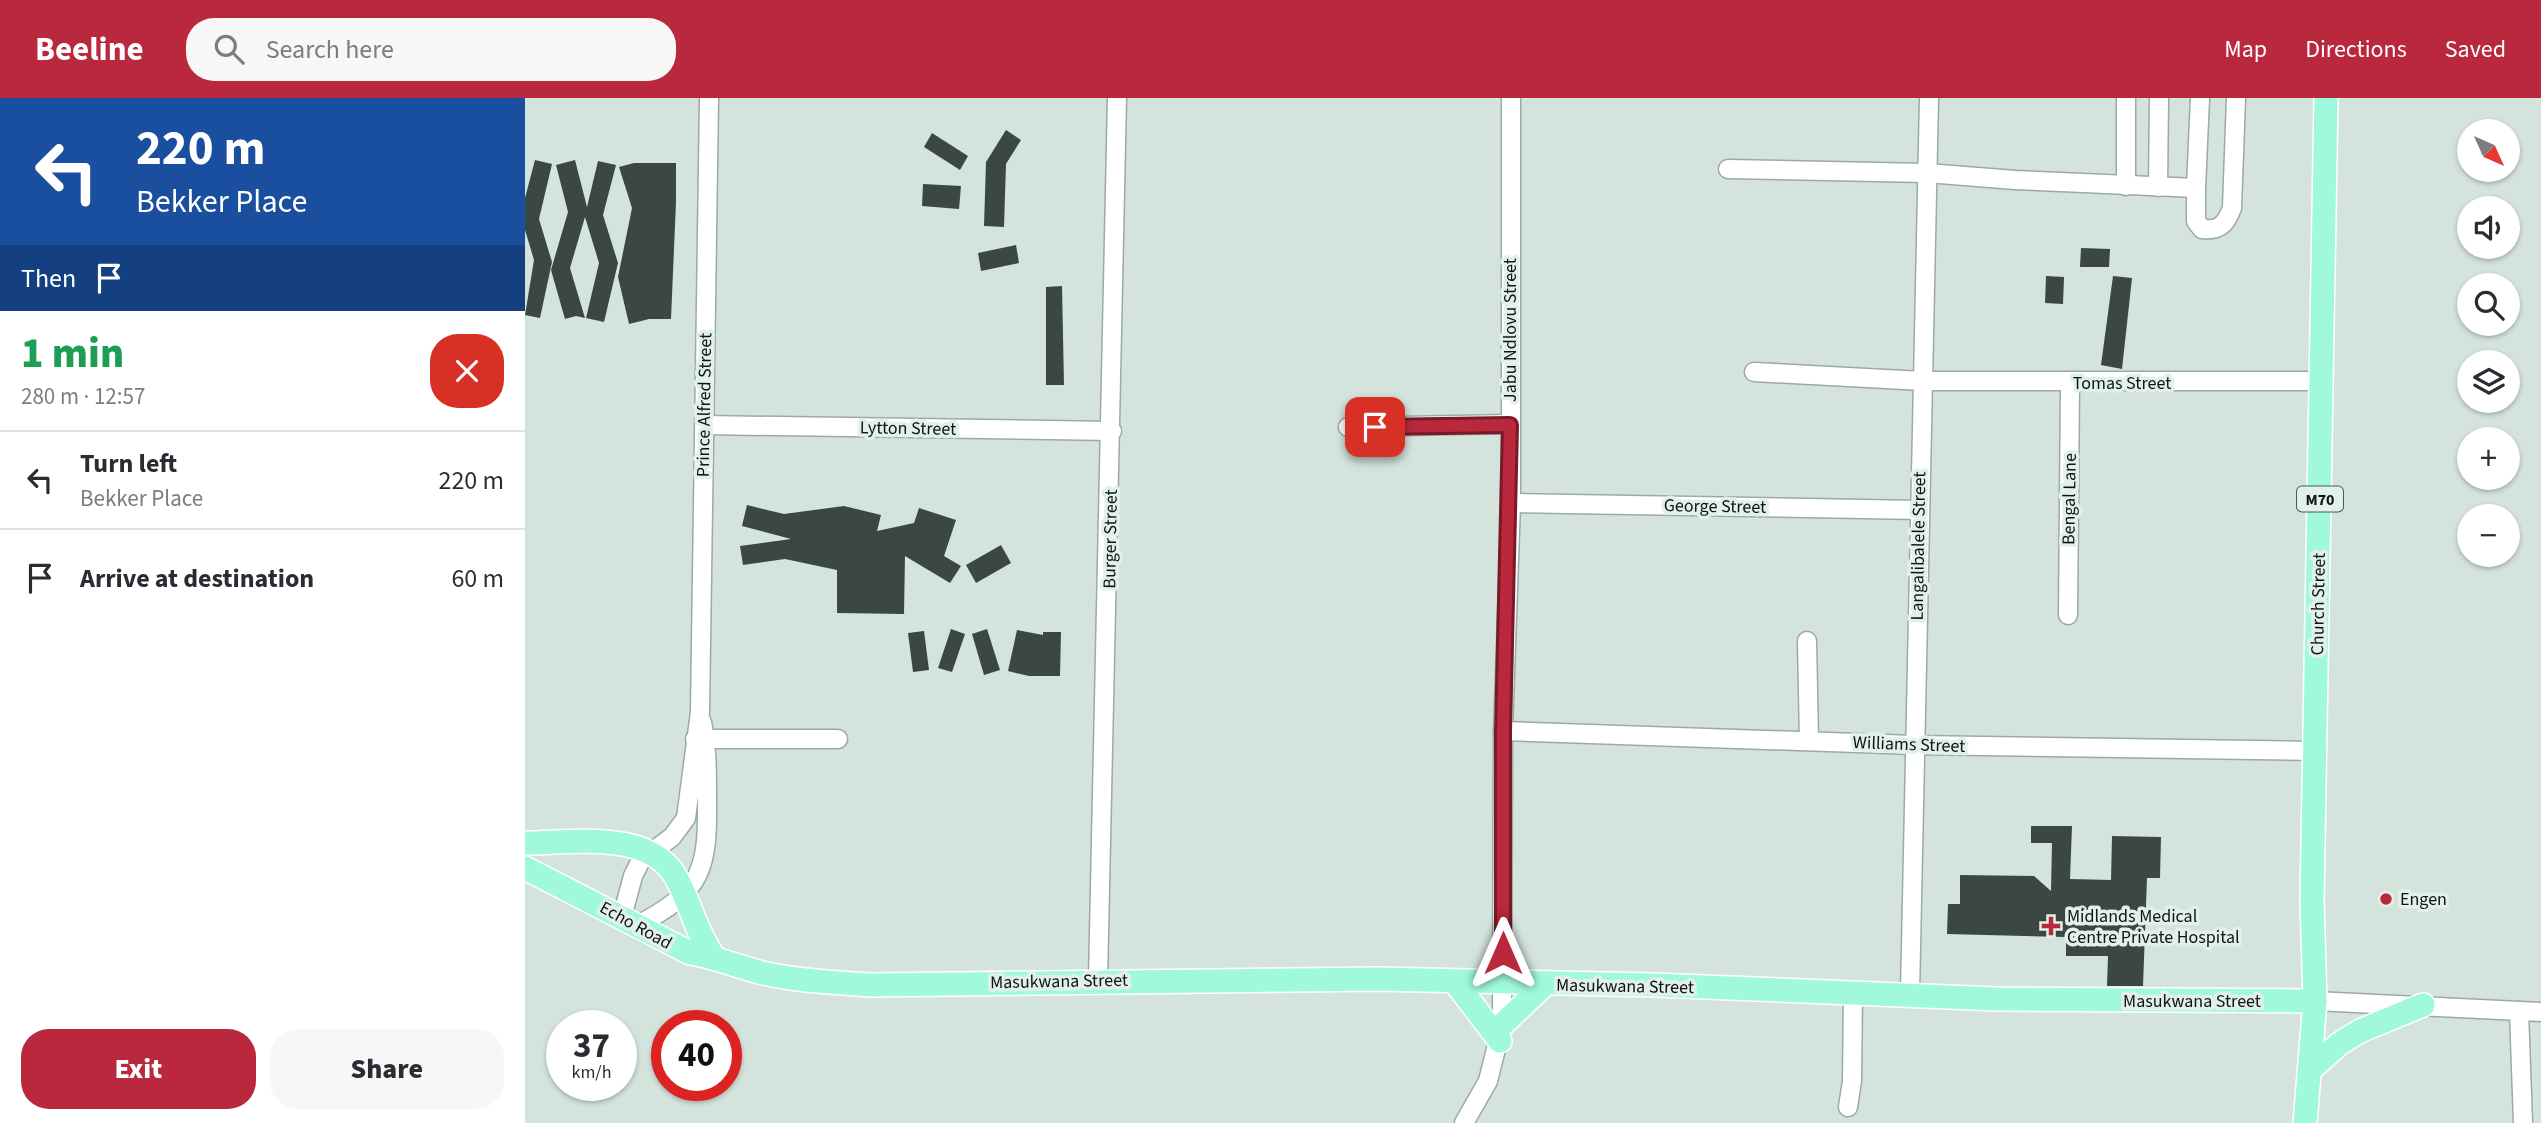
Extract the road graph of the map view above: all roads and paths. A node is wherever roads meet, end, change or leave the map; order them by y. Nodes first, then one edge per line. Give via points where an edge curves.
1 (709, 98) edge
2 (1117, 98) edge
3 (1511, 98) edge
4 (1929, 98) edge
5 (2126, 98) edge
6 (2159, 98) edge
7 (2200, 98) edge
8 (2236, 98) edge
9 (2326, 98) edge
10 (1728, 169) dead end
11 (1927, 173) junction
12 (2126, 186) junction
13 (2158, 187) junction
14 (2196, 188) junction
15 (1754, 372) dead end
16 (1923, 381) junction
17 (2322, 382) junction
18 (2070, 383) junction
19 (704, 425) junction
20 (1510, 425) junction
21 (1348, 427) dead end
22 (1112, 431) junction
23 (1511, 503) junction
24 (1919, 510) junction
25 (2068, 615) dead end
26 (1807, 641) dead end
27 (1503, 731) junction
28 (700, 739) junction
29 (838, 739) dead end
30 (1809, 741) junction
31 (1914, 745) junction
32 (2315, 751) junction
33 (525, 843) edge
34 (650, 852) junction
35 (525, 868) edge
36 (684, 895) junction
37 (629, 921) junction
38 (713, 956) junction
39 (1098, 981) junction
40 (1503, 981) junction
41 (1455, 982) junction
42 (1545, 984) junction
43 (1853, 994) junction
44 (1910, 994) junction
45 (2315, 1001) junction
46 (2423, 1005) junction
47 (2519, 1011) junction
48 (2541, 1012) edge
49 (1501, 1033) junction
50 (2311, 1069) junction
51 (1847, 1107) dead end
52 (2308, 1118) edge
53 (1464, 1123) edge
54 (2522, 1123) edge

1 - 19 street, Prince Alfred Street
2 - 22 street, Burger Street
3 - 20 street, Jabu Ndlovu Street
4 - 11 street, Langalibalele Street
5 - 12 street
6 - 13 street
7 - 14 street
8 - 14 street via 2232,208 2226,223 2214,230 2202,229 2196,221
9 - 17 main road, Church Street / M70
10 - 11 street
11 - 12 street
11 - 16 street, Langalibalele Street
12 - 13 street
13 - 14 street
15 - 16 street, Tomas Street
16 - 18 street, Tomas Street
16 - 24 street, Langalibalele Street
17 - 18 street, Tomas Street
17 - 32 main road, Church Street / M70
18 - 25 street, Bengal Lane
19 - 22 street, Lytton Street
19 - 28 street, Prince Alfred Street
20 - 21 street
20 - 23 street, Jabu Ndlovu Street
22 - 39 street, Burger Street
23 - 24 street, George Street
23 - 27 street, Jabu Ndlovu Street
24 - 31 street, Langalibalele Street
26 - 30 street
27 - 30 street, Williams Street
27 - 40 street, Jabu Ndlovu Street
28 - 29 street
28 - 34 street, Prince Alfred Street via 686,818
28 - 36 street, Prince Alfred Street via 706,854
30 - 31 street, Williams Street
31 - 32 street, Williams Street
31 - 44 street, Langalibalele Street
32 - 45 main road, Church Street / M70
33 - 34 main road via 605,842
34 - 36 main road, Echo Road via 678,880
34 - 37 street, Prince Alfred Street via 633,876
35 - 37 main road, Echo Road
36 - 37 street, Prince Alfred Street
36 - 38 main road, Echo Road via 698,934
37 - 38 main road, Echo Road via 690,953
38 - 39 main road, Masukwana Street via 758,972 869,985
39 - 41 main road, Masukwana Street
40 - 41 main road, Masukwana Street
40 - 42 main road, Masukwana Street
40 - 49 street, Jabu Ndlovu Street
41 - 49 main road
42 - 43 main road, Masukwana Street
42 - 49 main road
43 - 44 main road, Masukwana Street
43 - 51 street
44 - 45 main road, Masukwana Street
45 - 46 street, Masukwana Street
45 - 50 main road, Church Street / M70
46 - 47 street, Masukwana Street
46 - 50 main road via 2360,1031
47 - 48 street, Masukwana Street
47 - 54 street
49 - 53 street, Jabu Ndlovu Street via 1488,1081
50 - 52 main road, Church Street / M70

